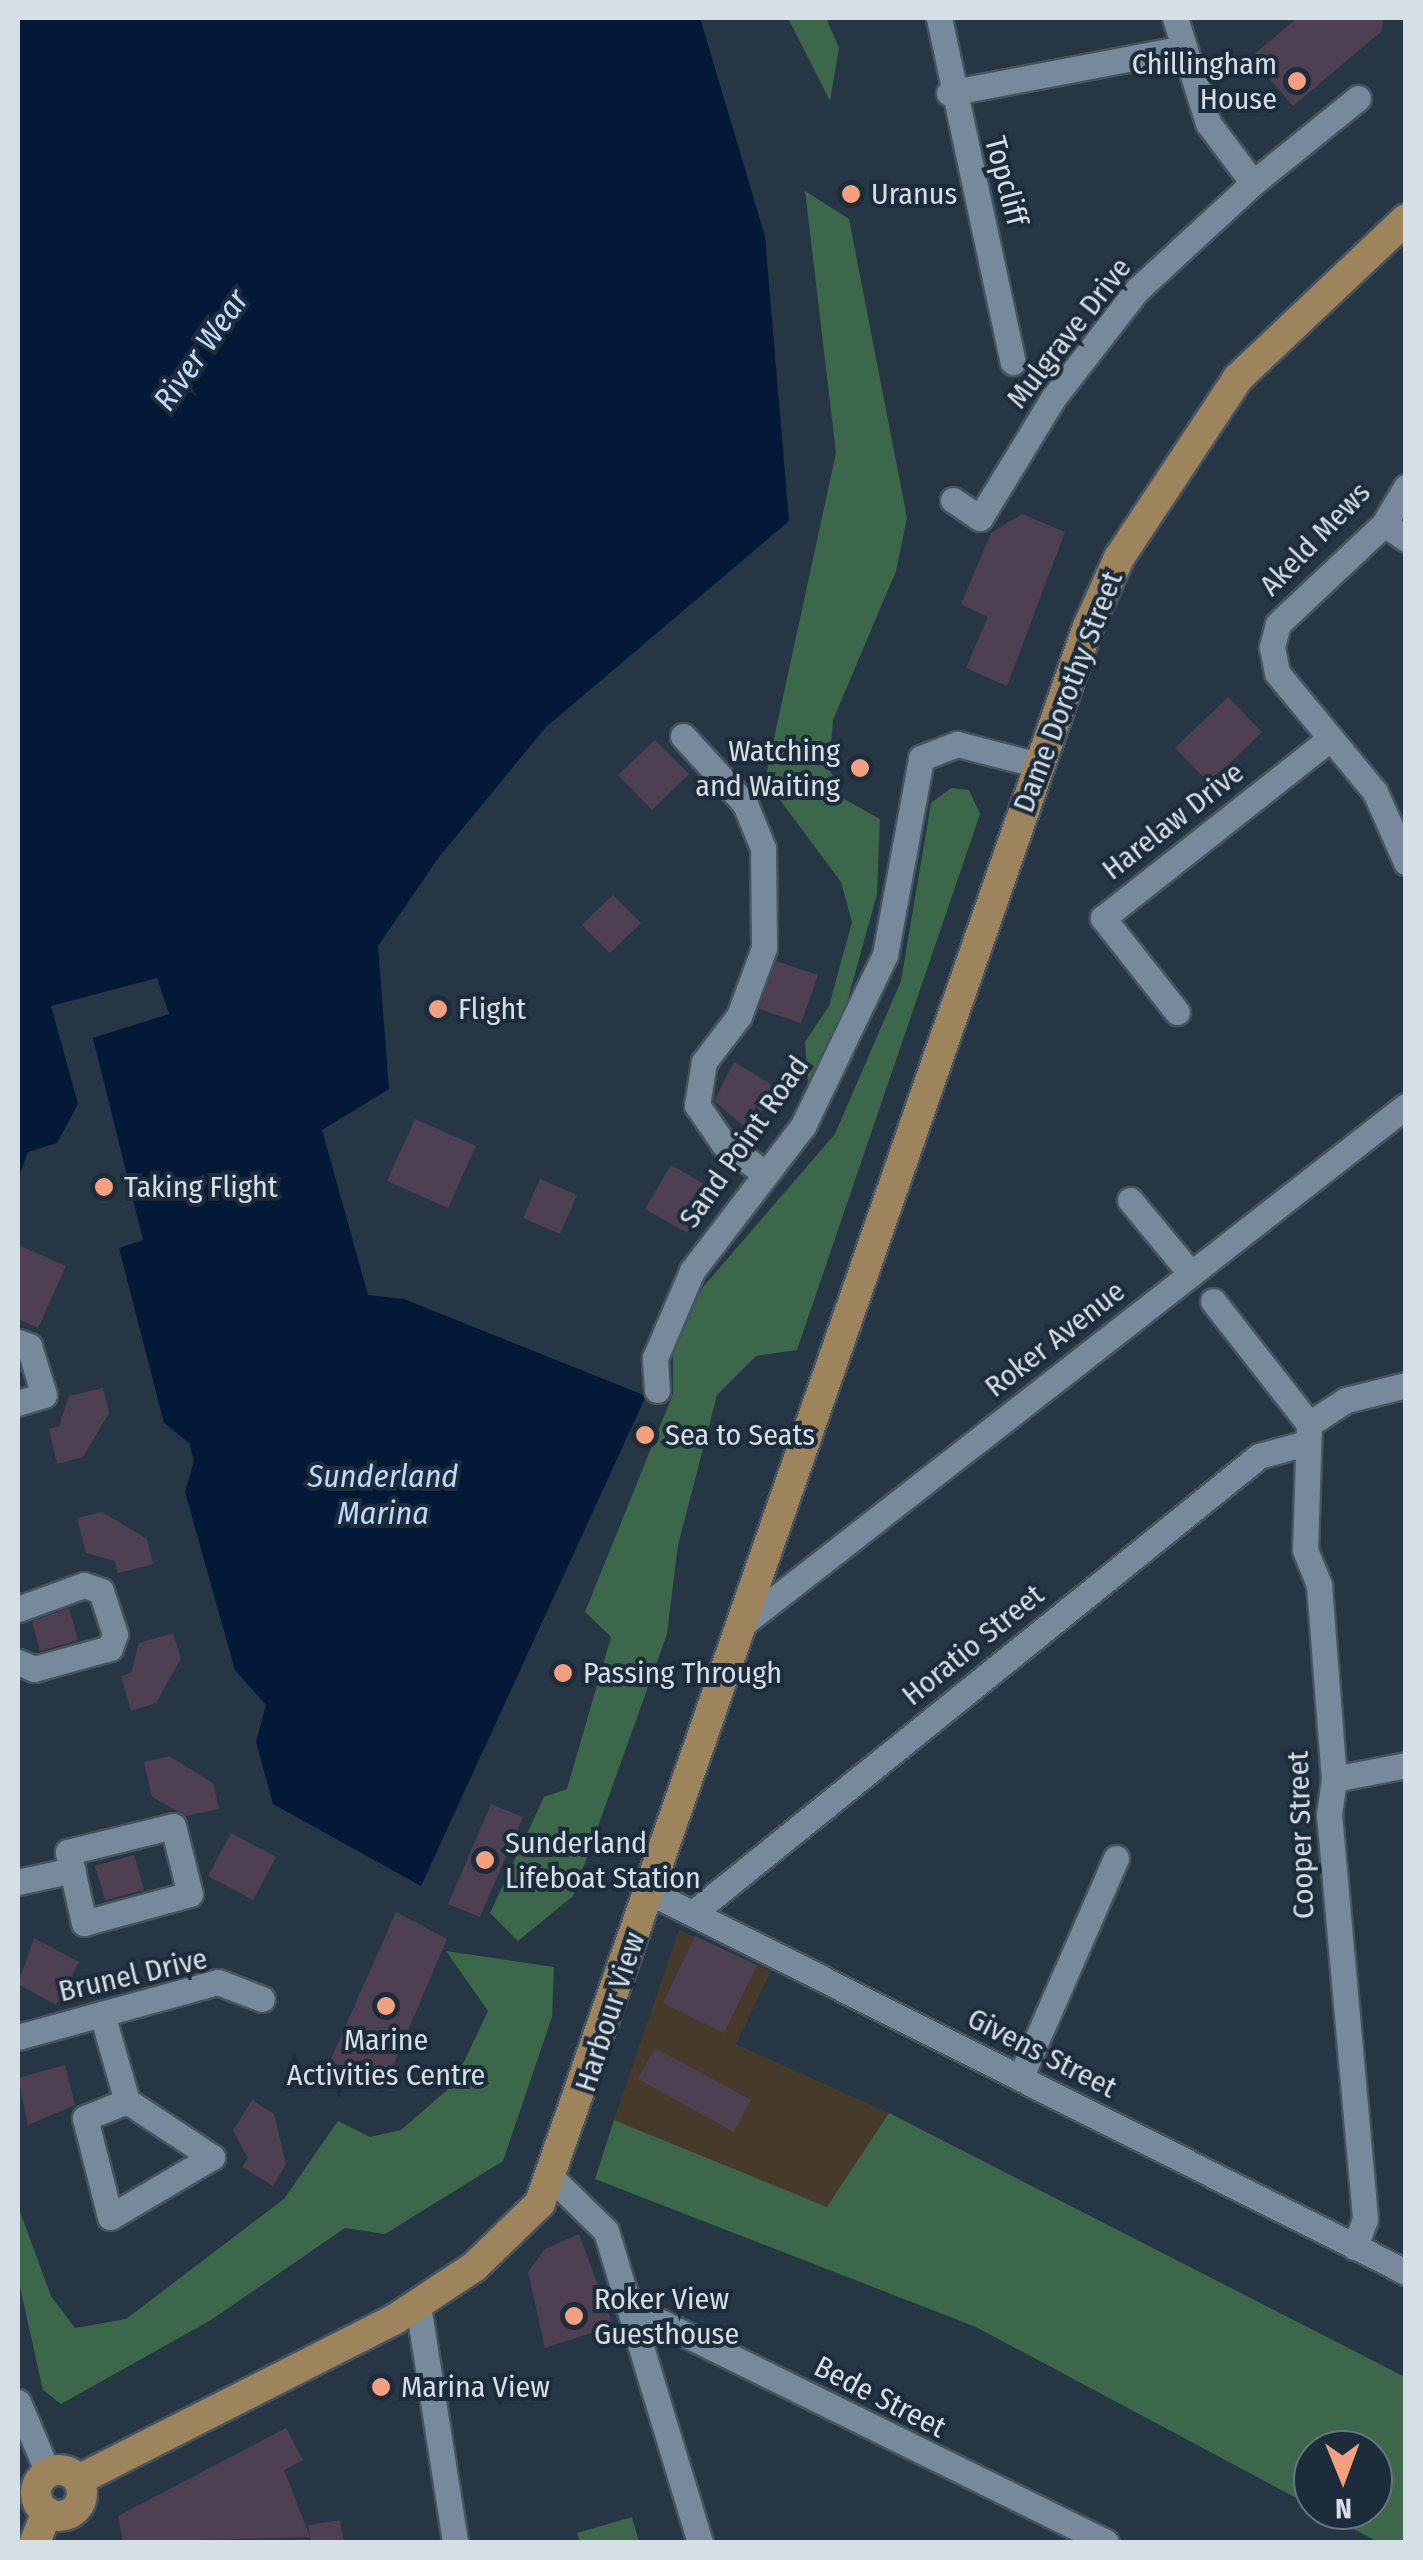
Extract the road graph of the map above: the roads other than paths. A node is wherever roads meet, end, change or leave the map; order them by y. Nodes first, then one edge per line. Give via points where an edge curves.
1 (939, 18) edge
2 (1175, 18) edge
3 (1180, 49) junction
4 (949, 93) junction
5 (1358, 98) dead end
6 (1253, 183) junction
7 (1406, 219) edge
8 (1014, 362) dead end
9 (1406, 486) edge
10 (953, 500) dead end
11 (1384, 524) junction
12 (1406, 539) edge
13 (683, 736) dead end
14 (1331, 738) junction
15 (1038, 765) junction
16 (1405, 859) edge
17 (1176, 1012) dead end
18 (1406, 1106) edge
19 (766, 1174) junction
20 (1130, 1200) dead end
21 (872, 1249) joint
22 (1191, 1274) junction
23 (1213, 1302) dead end
24 (18, 1342) edge
25 (1406, 1385) edge
26 (658, 1390) dead end
27 (18, 1403) edge
28 (1306, 1434) junction
29 (18, 1609) edge
30 (744, 1623) junction
31 (18, 1662) edge
32 (1406, 1765) edge
33 (1334, 1779) junction
34 (1116, 1858) dead end
35 (73, 1870) junction
36 (18, 1882) edge
37 (650, 1892) junction
38 (693, 1913) junction
39 (262, 1999) dead end
40 (102, 2014) junction
41 (18, 2038) edge
42 (1020, 2078) junction
43 (127, 2102) junction
44 (553, 2180) junction
45 (1356, 2247) junction
46 (1406, 2272) edge
47 (418, 2304) junction
48 (628, 2306) junction
49 (18, 2402) edge
50 (48, 2472) junction
51 (78, 2480) junction
52 (47, 2512) junction
53 (35, 2542) edge
54 (455, 2542) edge
55 (700, 2542) edge
56 (1106, 2542) edge

1 - 4 street, Topcliff
2 - 3 street
3 - 4 street
3 - 6 street via 1208,123
4 - 8 street, Topcliff
5 - 6 street, Mulgrave Drive
6 - 10 street, Mulgrave Drive via 1137,290 1054,397 980,518
7 - 15 main road, Dame Dorothy Street via 1238,378 1178,461 1119,558
9 - 11 street, Akeld Mews
11 - 12 street
11 - 14 street, Akeld Mews via 1278,624 1272,647 1277,673
13 - 19 street via 744,804 763,848 764,948 739,1016 704,1062 697,1104 704,1125
14 - 16 street, Akeld Mews via 1376,792
14 - 17 street, Harelaw Drive via 1103,918
15 - 19 street, Sand Point Road via 957,744 921,758 885,954 842,1056
15 - 21 main road, Dame Dorothy Street
18 - 22 street, Roker Avenue
19 - 26 street, Sand Point Road via 692,1270 655,1358
20 - 22 street
21 - 30 main road, Harbour View
22 - 30 street, Roker Avenue
23 - 28 street
24 - 27 street via 29,1346 44,1396
25 - 28 street, Horatio Street via 1346,1400
28 - 33 street, Cooper Street via 1312,1518 1304,1550 1319,1585
28 - 38 street, Horatio Street via 1259,1456
29 - 31 street via 84,1585 101,1591 115,1634 110,1648 34,1669
30 - 37 main road, Harbour View
32 - 33 street
33 - 45 street, Cooper Street via 1330,1832 1364,2219
34 - 42 street
35 - 35 street via 68,1852 173,1826 190,1894 84,1923
35 - 36 street
37 - 38 street, Givens Street
37 - 44 main road, Harbour View
38 - 42 street, Givens Street
39 - 40 street, Brunel Drive via 218,1982
40 - 41 street, Brunel Drive
40 - 43 street
42 - 45 street, Givens Street
43 - 43 street via 212,2157 110,2218 84,2118
44 - 47 main road, Harbour View via 474,2267
44 - 48 street via 595,2211
45 - 46 street, Givens Street
47 - 51 main road, Harbour View
47 - 54 street
48 - 55 street
48 - 56 street, Bede Street
49 - 50 street
50 - 51 main road
50 - 52 main road via 36,2496
51 - 52 main road via 75,2509
52 - 53 main road

